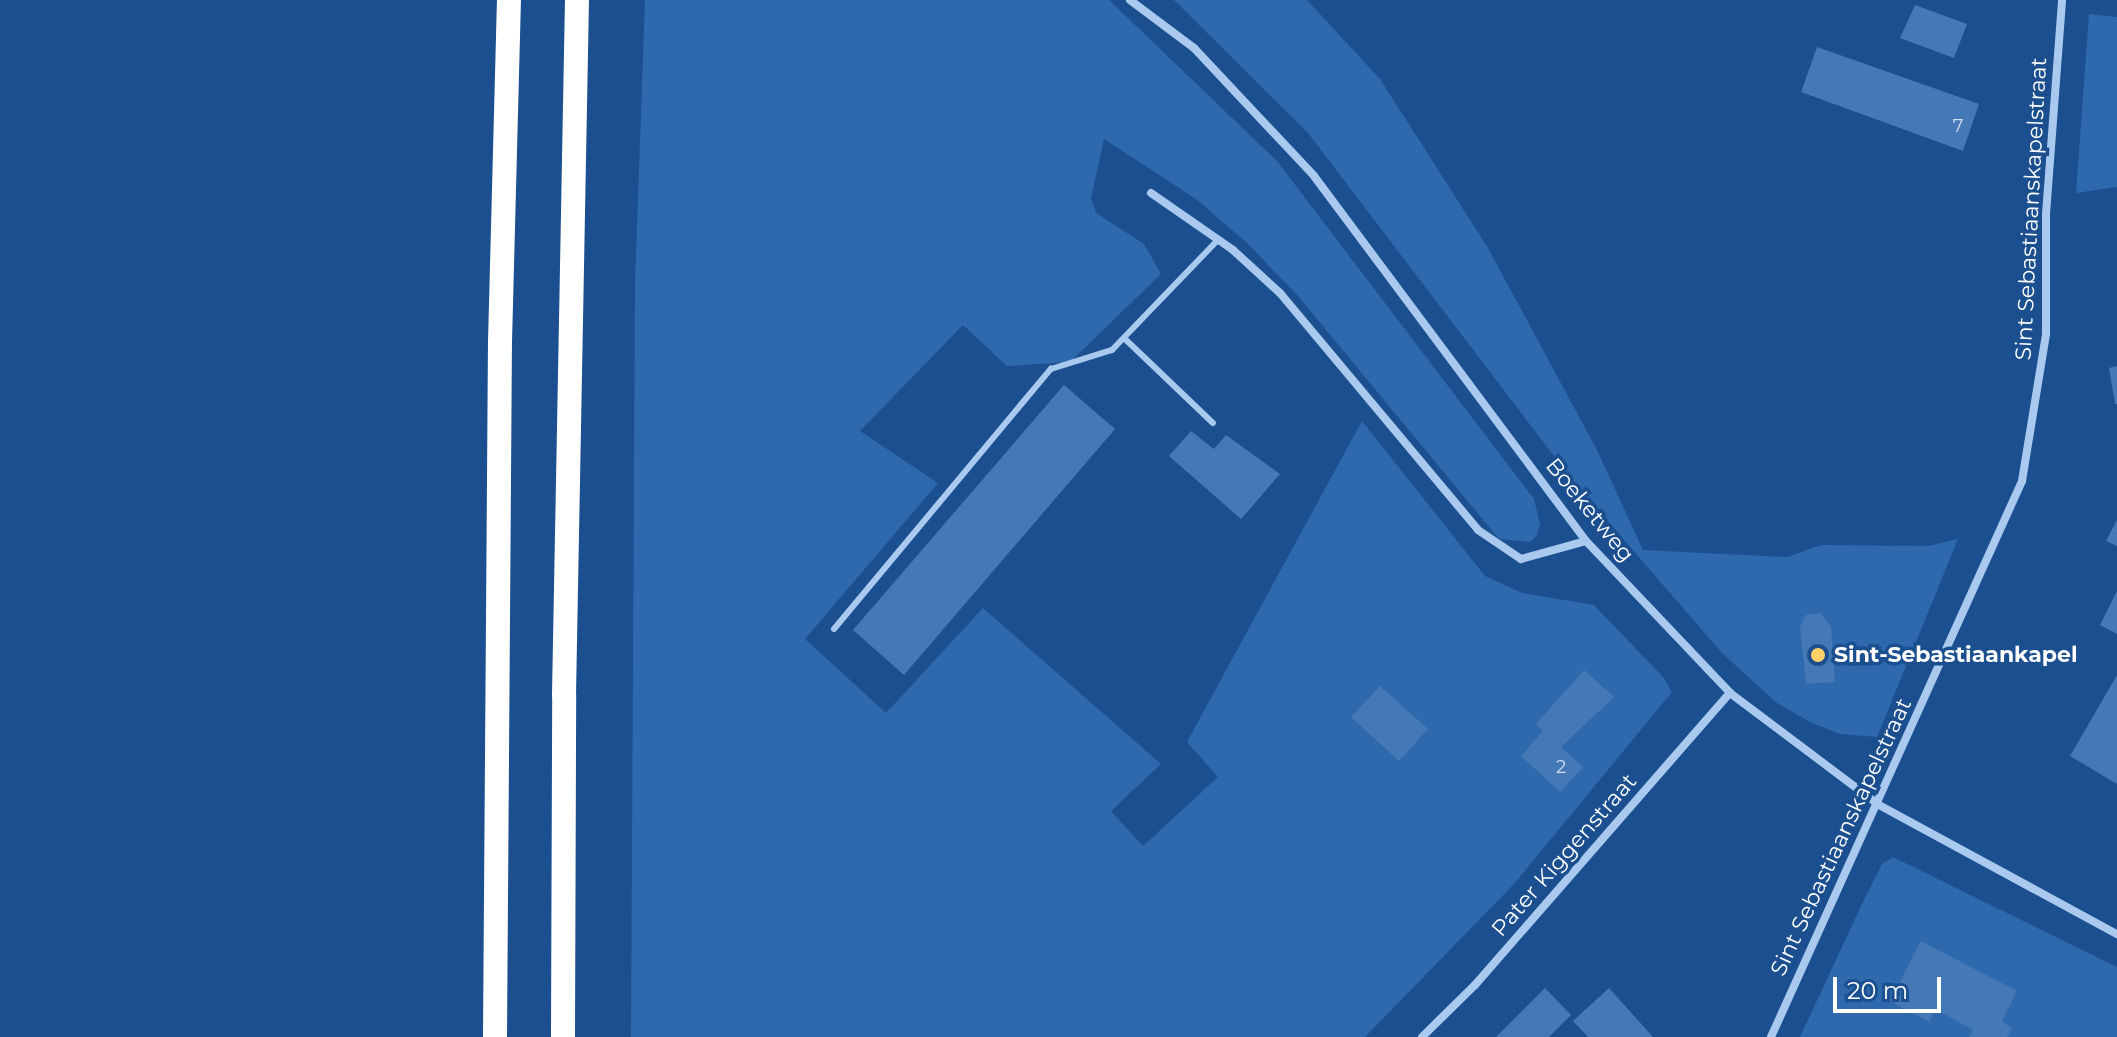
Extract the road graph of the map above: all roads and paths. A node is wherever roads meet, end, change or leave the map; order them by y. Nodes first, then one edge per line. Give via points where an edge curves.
1 (509, 0) edge
2 (577, 0) edge
3 (1130, 0) edge
4 (2062, 0) edge
5 (1151, 193) dead end
6 (1218, 240) junction
7 (1124, 338) junction
8 (1213, 423) dead end
9 (1586, 541) junction
10 (834, 629) dead end
11 (1730, 693) junction
12 (1879, 805) junction
13 (2117, 934) edge
14 (495, 1037) edge
15 (563, 1037) edge
16 (1422, 1037) edge
17 (1771, 1037) edge

1 - 14 highway via 500,342
2 - 15 highway via 564,647
3 - 9 street, Boeketweg via 1194,48 1314,176
4 - 12 street, Sint Sebastiaanskapelstraat via 2046,214 2046,334 2022,481
5 - 6 street
6 - 7 lane
6 - 9 street via 1280,293 1478,530 1521,559
7 - 8 lane
7 - 10 lane via 1112,350 1051,369
9 - 11 street, Boeketweg
11 - 12 street, Boeketweg
11 - 16 street, Pater Kiggenstraat via 1475,985
12 - 13 street, Boeketweg
12 - 17 street, Sint Sebastiaanskapelstraat

